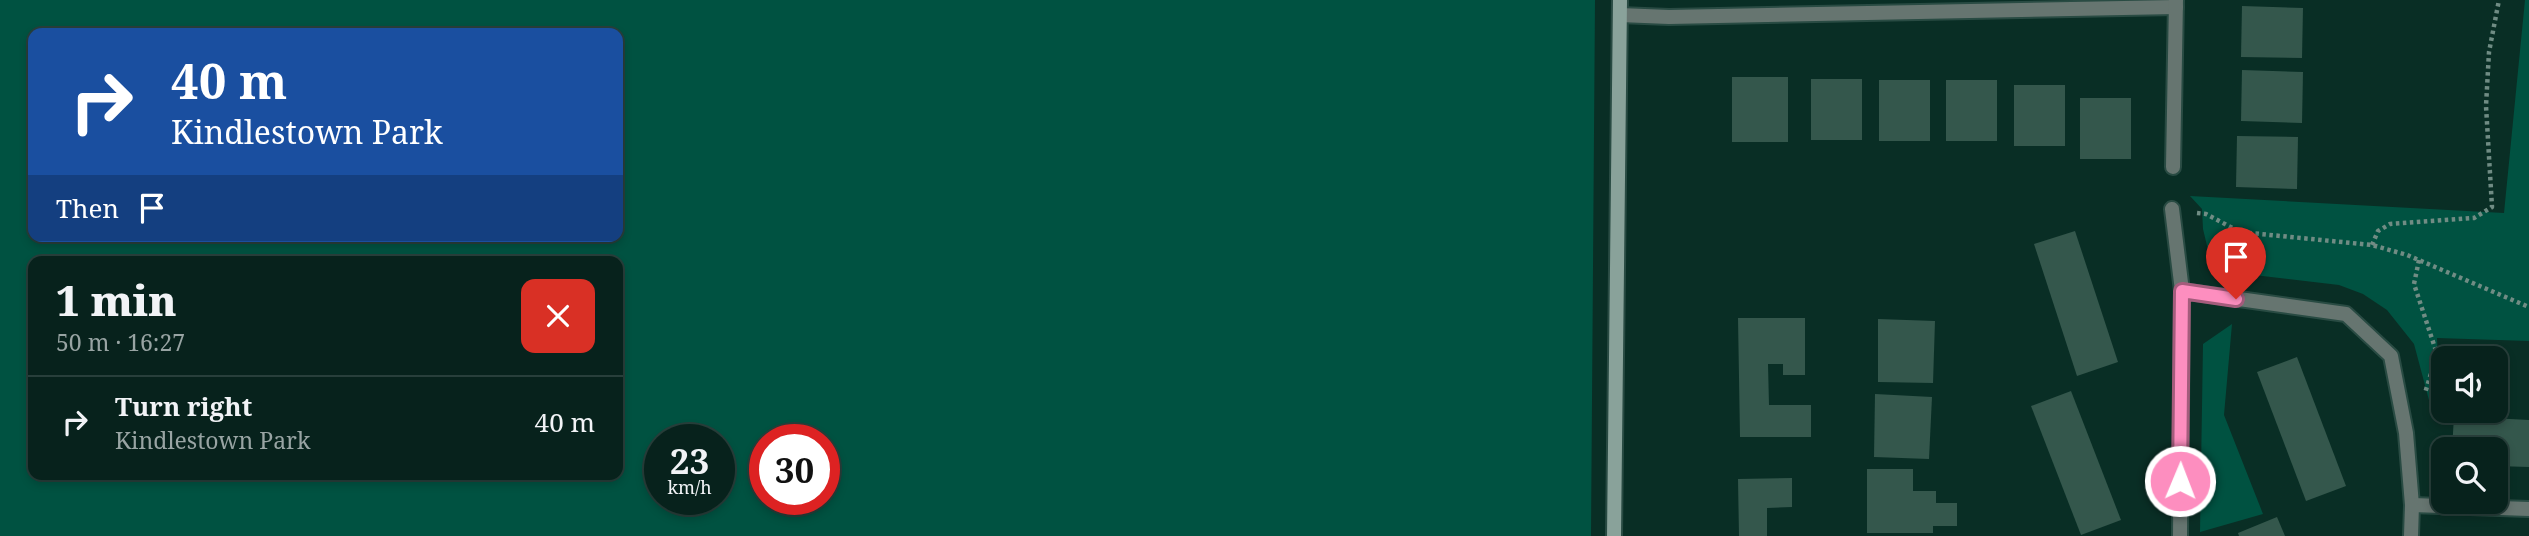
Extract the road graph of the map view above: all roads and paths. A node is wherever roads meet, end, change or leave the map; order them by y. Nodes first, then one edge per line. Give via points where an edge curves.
1 (1670, 0) edge
2 (2499, 0) edge
3 (2176, 3) edge
4 (1620, 7) edge
5 (1669, 16) junction
6 (2174, 167) dead end
7 (2172, 208) joint
8 (2371, 246) junction
9 (2419, 260) junction
10 (2182, 291) junction
11 (2529, 307) edge
12 (2400, 399) junction
13 (2412, 505) junction
14 (2529, 509) edge
15 (1614, 536) edge
16 (2179, 536) edge
17 (2411, 536) edge

1 - 5 street
2 - 8 path via 2489,52 2486,106 2491,207 2474,218 2390,224 2378,231
3 - 5 street
3 - 6 street
4 - 5 street
4 - 15 main road
7 - 8 path via 2206,214 2240,232
7 - 10 street
8 - 9 path
9 - 11 path
9 - 12 path via 2414,284 2437,354 2424,396
10 - 12 street via 2346,314 2391,356
10 - 16 street
12 - 13 street
13 - 14 street
13 - 17 street

